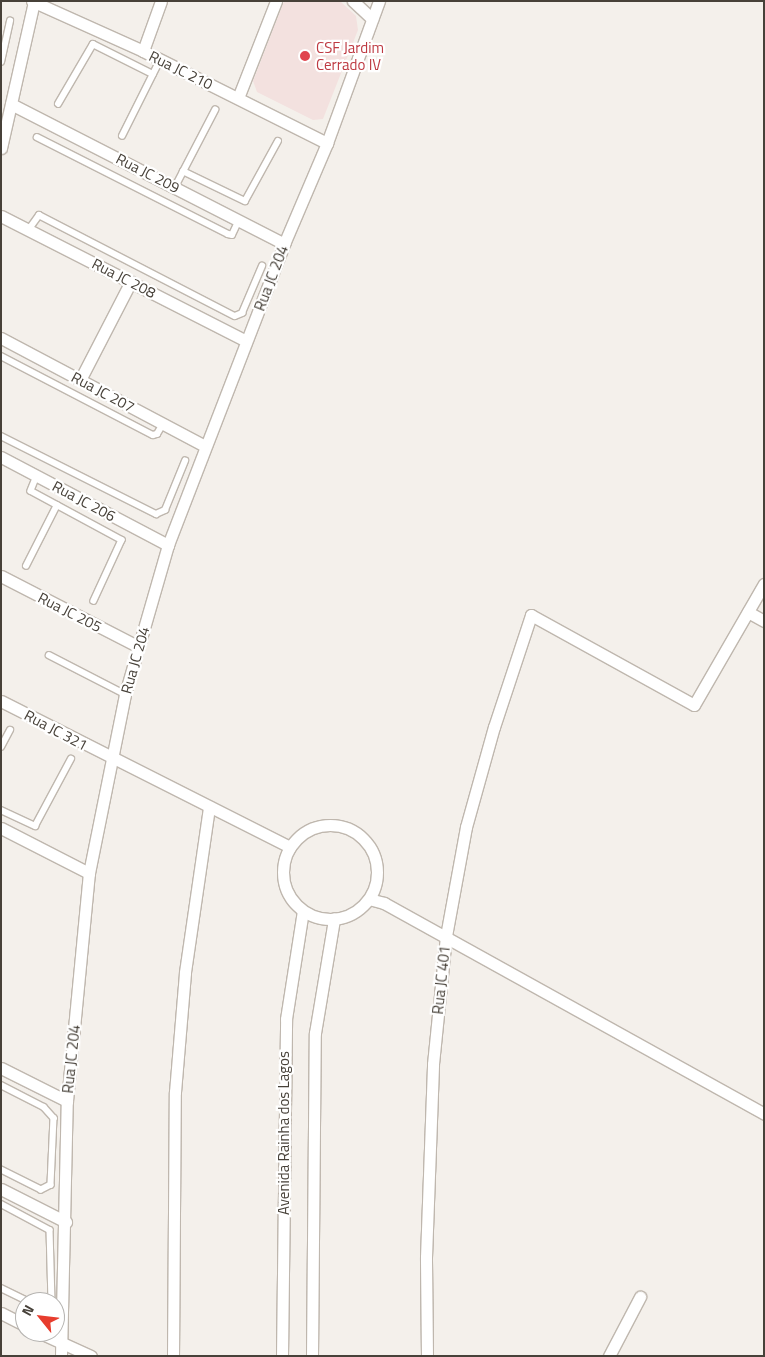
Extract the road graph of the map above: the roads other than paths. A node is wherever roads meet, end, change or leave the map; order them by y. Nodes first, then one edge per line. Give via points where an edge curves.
1 (34, 1) edge
2 (161, 1) edge
3 (276, 1) edge
4 (352, 1) edge
5 (379, 1) edge
6 (372, 19) junction
7 (10, 21) dead end
8 (143, 51) junction
9 (160, 60) junction
10 (1, 62) edge
11 (153, 74) junction
12 (238, 98) junction
13 (11, 104) junction
14 (58, 104) dead end
15 (215, 110) dead end
16 (122, 136) dead end
17 (37, 137) dead end
18 (278, 141) dead end
19 (327, 143) junction
20 (1, 148) edge
21 (183, 170) junction
22 (175, 187) junction
23 (1, 216) edge
24 (239, 220) junction
25 (29, 229) junction
26 (284, 244) junction
27 (262, 266) dead end
28 (131, 282) junction
29 (1, 338) edge
30 (246, 341) junction
31 (1, 356) edge
32 (80, 380) junction
33 (163, 424) junction
34 (1, 436) edge
35 (205, 446) junction
36 (1, 457) edge
37 (185, 461) dead end
38 (37, 476) junction
39 (56, 505) junction
40 (168, 545) junction
41 (26, 566) dead end
42 (1, 576) edge
43 (764, 584) edge
44 (94, 601) dead end
45 (748, 612) junction
46 (764, 621) edge
47 (139, 647) junction
48 (49, 655) dead end
49 (125, 694) junction
50 (1, 702) edge
51 (10, 730) dead end
52 (1, 747) edge
53 (71, 759) dead end
54 (110, 759) junction
55 (209, 808) junction
56 (1, 810) edge
57 (1, 828) edge
58 (290, 847) junction
59 (89, 873) junction
60 (369, 899) junction
61 (303, 911) junction
62 (334, 919) junction
63 (446, 936) junction
64 (1, 1068) edge
65 (1, 1085) edge
66 (67, 1101) junction
67 (764, 1114) edge
68 (1, 1170) edge
69 (1, 1189) edge
70 (1, 1204) edge
71 (66, 1222) junction
72 (1, 1288) edge
73 (52, 1292) edge
74 (15, 1295) edge
75 (640, 1297) dead end
76 (1, 1313) edge
77 (15, 1320) edge
78 (51, 1342) edge
79 (62, 1350) edge
80 (91, 1356) edge
81 (173, 1356) edge
82 (282, 1356) edge
83 (312, 1356) edge
84 (427, 1356) edge
85 (609, 1356) edge

1 - 8 street, Rua JC 210
1 - 13 street
2 - 8 street
3 - 12 street
4 - 6 street
5 - 6 street, Rua JC 204
6 - 19 street, Rua JC 204
7 - 10 lane
8 - 9 street, Rua JC 210
9 - 11 lane
9 - 12 street, Rua JC 210
11 - 14 lane via 93,44
11 - 16 lane
12 - 19 street, Rua JC 210
13 - 20 street
13 - 22 street, Rua JC 209
15 - 21 lane
17 - 24 lane via 228,234 232,234
18 - 21 lane via 245,201
19 - 26 street, Rua JC 204
21 - 22 lane
22 - 24 street, Rua JC 209
23 - 25 street, Rua JC 208
24 - 26 street, Rua JC 209
25 - 27 lane via 39,215 235,316 242,313
25 - 28 street, Rua JC 208
26 - 30 street, Rua JC 204
28 - 30 street, Rua JC 208
28 - 32 street
29 - 32 street, Rua JC 207
30 - 35 street, Rua JC 204
31 - 33 lane via 153,435
32 - 33 street, Rua JC 207
33 - 35 street, Rua JC 207
34 - 37 lane via 156,514 165,510
35 - 40 street, Rua JC 204
36 - 38 street, Rua JC 206
38 - 39 lane via 30,490
38 - 40 street, Rua JC 206
39 - 41 lane
39 - 44 lane via 122,540
40 - 47 street, Rua JC 204
42 - 47 street, Rua JC 205
43 - 45 street
45 - 46 street
45 - 63 street, Rua JC 401 via 694,705 531,615 466,826
47 - 49 street, Rua JC 204
48 - 49 lane
49 - 54 street, Rua JC 204
50 - 54 street, Rua JC 321
51 - 52 lane
53 - 56 lane via 35,826
54 - 55 street, Rua JC 321
54 - 59 street, Rua JC 204
55 - 58 street, Rua JC 321
55 - 81 street via 185,972 176,1083
57 - 59 street
58 - 60 street via 304,832 321,825 351,829 367,842 376,860 377,880
58 - 61 street via 284,862 283,880 290,898
59 - 66 street, Rua JC 204
60 - 62 street via 354,913
60 - 63 street via 384,903
61 - 62 street via 318,918
61 - 82 street, Avenida Rainha dos Lagos via 286,1019
62 - 83 street, Avenida Rainha dos Lagos via 315,1033
63 - 67 street
63 - 84 street, Rua JC 401 via 433,1064 426,1257
64 - 66 street
65 - 68 lane via 44,1107 54,1118 51,1185 41,1190
66 - 71 street, Rua JC 204
69 - 71 street
70 - 73 lane via 50,1230
71 - 79 street, Rua JC 204
72 - 74 lane
75 - 85 street
76 - 77 street
78 - 79 street
79 - 80 street

